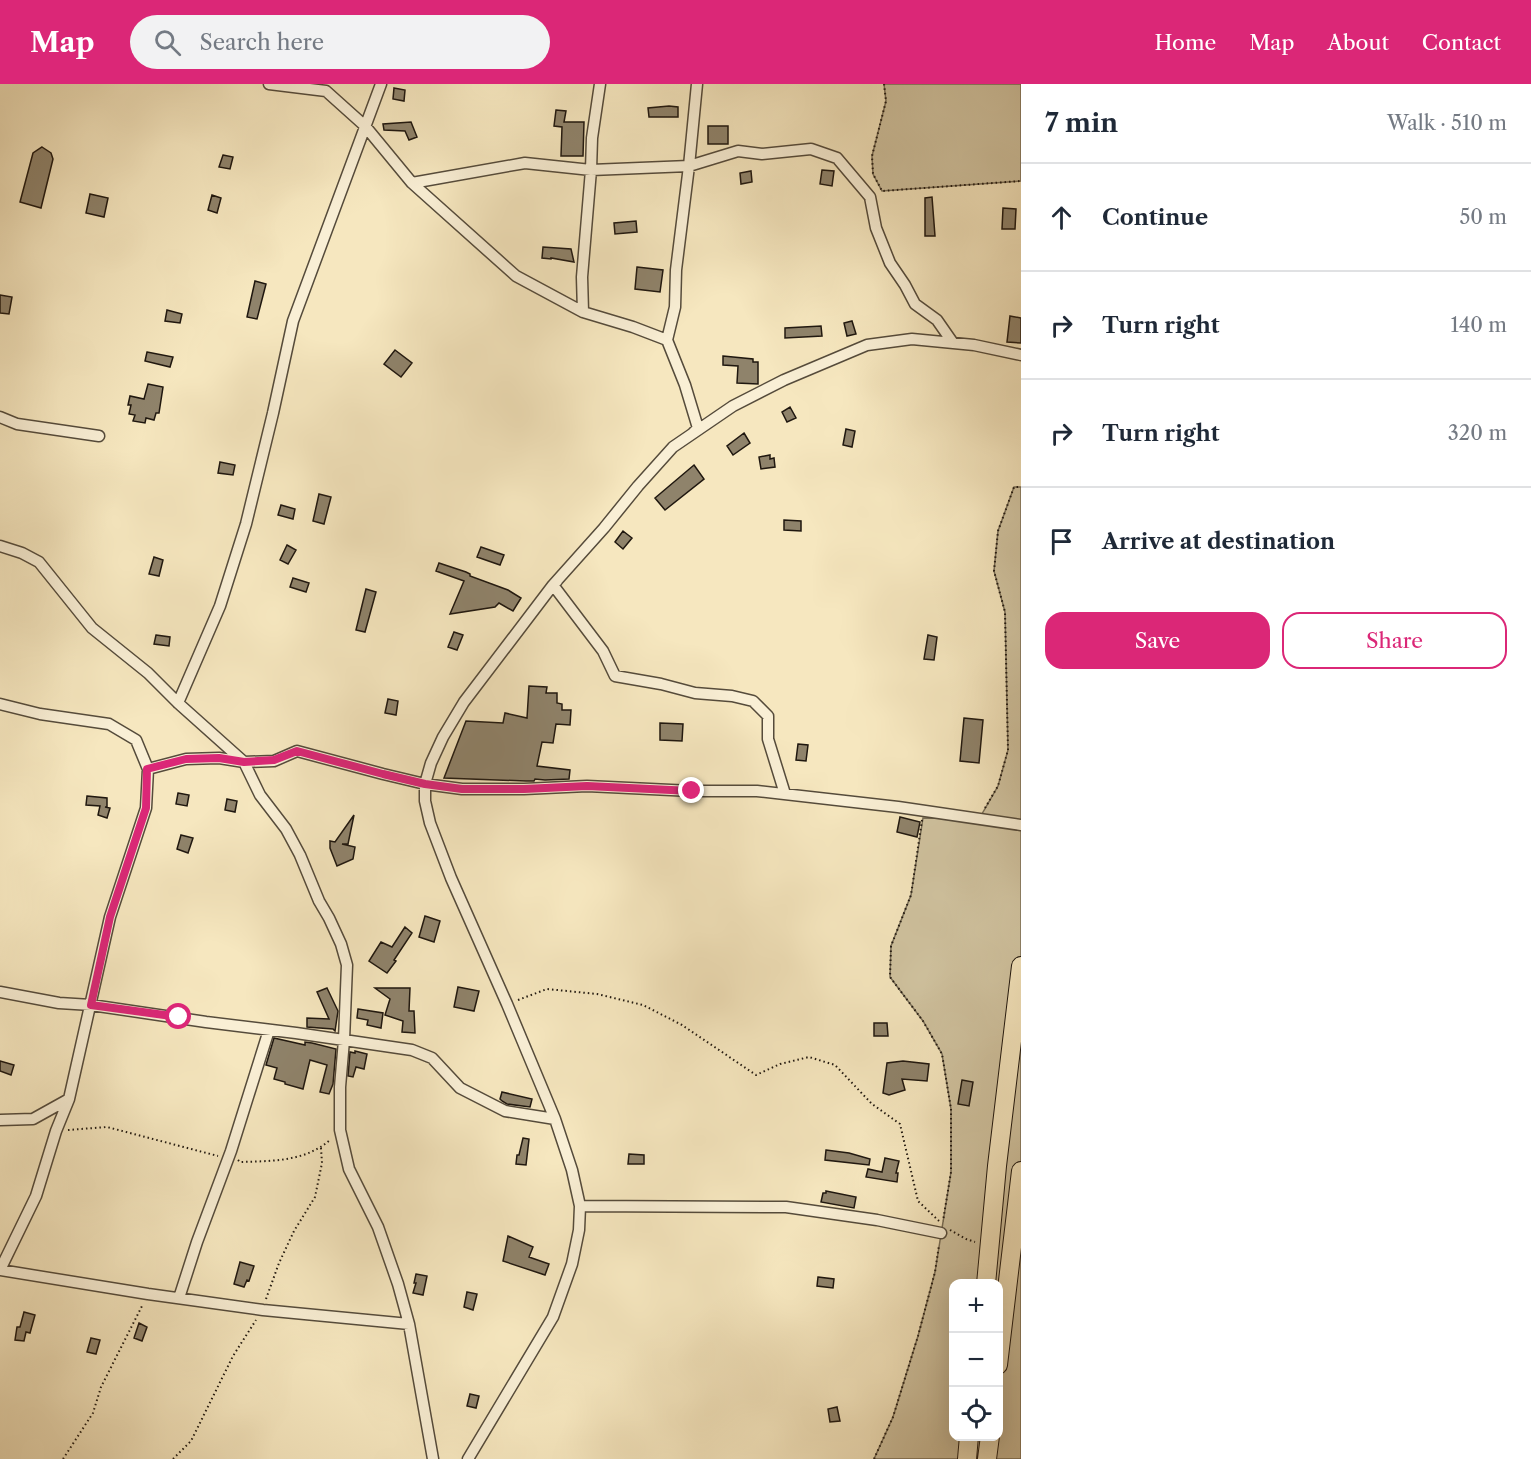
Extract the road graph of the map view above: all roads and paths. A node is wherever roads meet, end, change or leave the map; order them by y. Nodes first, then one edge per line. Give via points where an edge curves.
1 (269, 84) edge
2 (381, 84) edge
3 (600, 84) edge
4 (697, 84) edge
5 (884, 84) edge
6 (365, 126) junction
7 (689, 166) junction
8 (591, 170) junction
9 (1021, 181) edge
10 (412, 183) junction
11 (583, 312) junction
12 (667, 340) junction
13 (953, 343) junction
14 (1021, 355) edge
15 (0, 417) edge
16 (99, 436) dead end
17 (1021, 488) edge
18 (0, 546) edge
19 (553, 585) junction
20 (177, 703) junction
21 (0, 704) edge
22 (244, 762) junction
23 (147, 769) junction
24 (425, 784) junction
25 (785, 795) junction
26 (922, 818) dead end
27 (979, 820) junction
28 (1021, 825) edge
29 (1021, 966) edge
30 (0, 992) edge
31 (507, 1004) junction
32 (91, 1005) junction
33 (269, 1030) junction
34 (344, 1040) junction
35 (69, 1100) junction
36 (555, 1119) junction
37 (0, 1120) edge
38 (340, 1130) junction
39 (56, 1131) junction
40 (231, 1150) junction
41 (1021, 1171) edge
42 (580, 1206) junction
43 (942, 1229) junction
44 (990, 1246) junction
45 (987, 1279) edge
46 (148, 1294) junction
47 (179, 1298) junction
48 (409, 1324) junction
49 (1003, 1333) edge
50 (969, 1441) edge
51 (989, 1441) edge
52 (63, 1459) edge
53 (434, 1459) edge
54 (468, 1459) edge
55 (873, 1459) edge
56 (967, 1459) edge
57 (987, 1459) edge

1 - 6 street via 326,91
2 - 6 street
3 - 8 street
4 - 7 street
5 - 9 path via 886,101 872,156 873,174 882,191
6 - 10 street
6 - 20 street via 293,321 246,524 220,606
7 - 8 street
7 - 12 street via 675,307
7 - 13 street via 738,150 762,154 811,149 837,158 870,197 876,228 890,263 915,304 937,320
8 - 10 street via 525,164
8 - 11 street
10 - 11 street via 516,276
11 - 12 street
12 - 19 street via 698,428 597,527
13 - 14 street
13 - 19 street via 912,339 867,345 734,406 673,447
15 - 16 street via 17,424
17 - 27 path via 1014,487 998,531 994,571 1005,612 1008,750 998,786
18 - 20 street via 39,562 92,628 148,673
19 - 24 street via 464,702 443,737
19 - 25 street via 603,651 615,676 753,701 768,716 768,739
20 - 22 street
21 - 23 street via 109,724 136,740
22 - 23 street via 186,759
22 - 24 street via 274,760 297,751
22 - 34 street via 260,795 300,855 341,944 347,965
23 - 32 street via 146,808 110,917
24 - 25 street via 462,789 587,786
24 - 31 street via 430,823
25 - 27 street
26 - 43 path via 911,895 891,946 890,977 942,1054 951,1109 951,1172
27 - 28 street
29 - 44 highway
30 - 32 street
31 - 36 street
31 - 43 path via 547,989 597,994 643,1005 682,1025 756,1075 809,1057 835,1065 872,1104 900,1124 918,1201
32 - 33 street
32 - 35 street
33 - 34 street
33 - 40 street
34 - 36 street via 412,1050 432,1058 460,1088 505,1112
34 - 38 street
35 - 37 street via 33,1119
35 - 39 street
36 - 42 street via 573,1170
38 - 40 path via 321,1148 284,1161 240,1162
38 - 48 street via 349,1169 378,1227
39 - 40 path via 107,1126 219,1156
39 - 46 street via 36,1196 0,1270
40 - 47 street
41 - 49 highway
42 - 43 street via 786,1207
42 - 54 street via 572,1263 553,1317
43 - 44 path
43 - 55 path via 918,1336 893,1417
44 - 45 highway
46 - 47 street
46 - 52 path via 101,1387 93,1413
47 - 48 street
48 - 53 street
50 - 56 highway
51 - 57 highway

